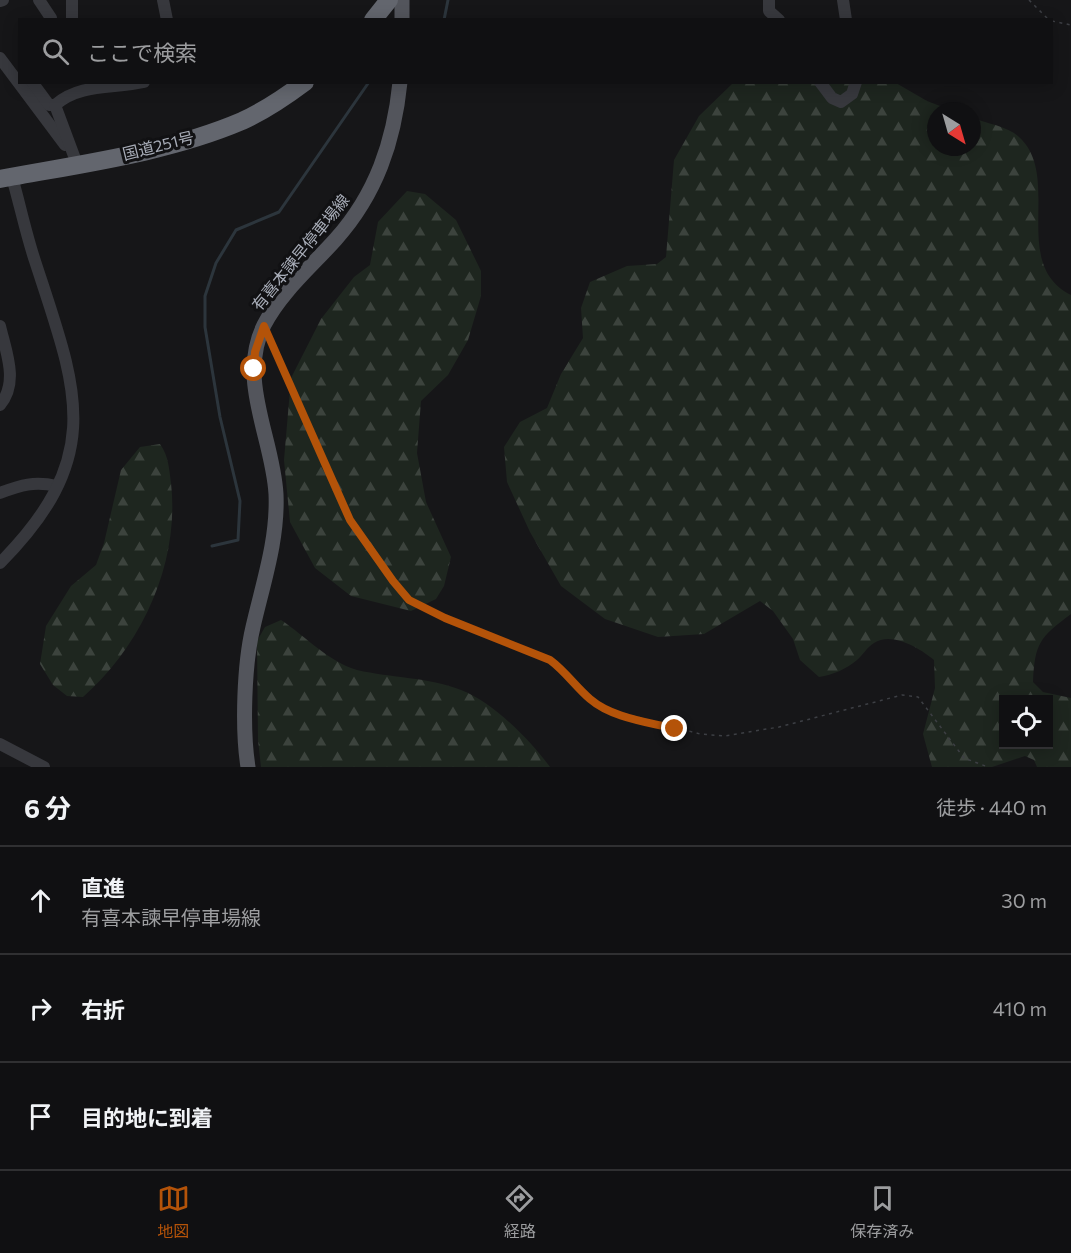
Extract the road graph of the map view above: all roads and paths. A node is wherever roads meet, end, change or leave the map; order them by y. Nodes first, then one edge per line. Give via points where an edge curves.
1 (39, 0) edge
2 (72, 0) edge
3 (163, 0) edge
4 (388, 0) edge
5 (402, 0) edge
6 (769, 0) edge
7 (843, 0) edge
8 (1029, 0) edge
9 (51, 18) dead end
10 (72, 18) edge
11 (167, 18) edge
12 (374, 18) edge
13 (402, 18) edge
14 (777, 18) edge
15 (846, 18) edge
16 (1048, 18) edge
17 (1053, 21) edge
18 (1071, 25) edge
19 (0, 58) edge
20 (18, 81) edge
21 (20, 84) edge
22 (33, 84) edge
23 (95, 84) edge
24 (137, 84) edge
25 (302, 84) edge
26 (399, 84) edge
27 (822, 84) edge
28 (855, 84) edge
29 (55, 105) junction
30 (74, 157) junction
31 (6, 178) edge
32 (0, 326) edge
33 (264, 326) junction
34 (0, 405) edge
35 (57, 486) junction
36 (0, 494) edge
37 (0, 563) edge
38 (0, 744) edge
39 (44, 767) edge
40 (248, 767) edge
41 (988, 767) edge

1 - 9 street
2 - 10 street
3 - 11 street
4 - 12 highway
5 - 13 main road
6 - 14 street via 769,11
7 - 15 street
8 - 16 path
17 - 18 path
19 - 20 street
21 - 30 street
22 - 29 street via 49,105
23 - 24 street via 126,87
23 - 29 street
25 - 30 highway, 国道251号 via 242,121 189,139
26 - 33 main road, 有喜本諫早停車場線 via 384,162 364,203 291,287
27 - 28 street via 832,98 841,102 852,94
29 - 30 street
30 - 31 highway, 国道251号
31 - 35 street via 72,378 75,417 64,472
32 - 34 street via 10,369 10,386
33 - 40 main road, 有喜本諫早停車場線 via 255,352 255,394 276,503 274,541 252,630 246,704
33 - 41 path via 350,520 409,600 550,660 590,699 615,713 675,729 725,736 779,727 902,695 918,698 964,758
35 - 36 street via 24,483
35 - 37 street via 32,528
38 - 39 street

